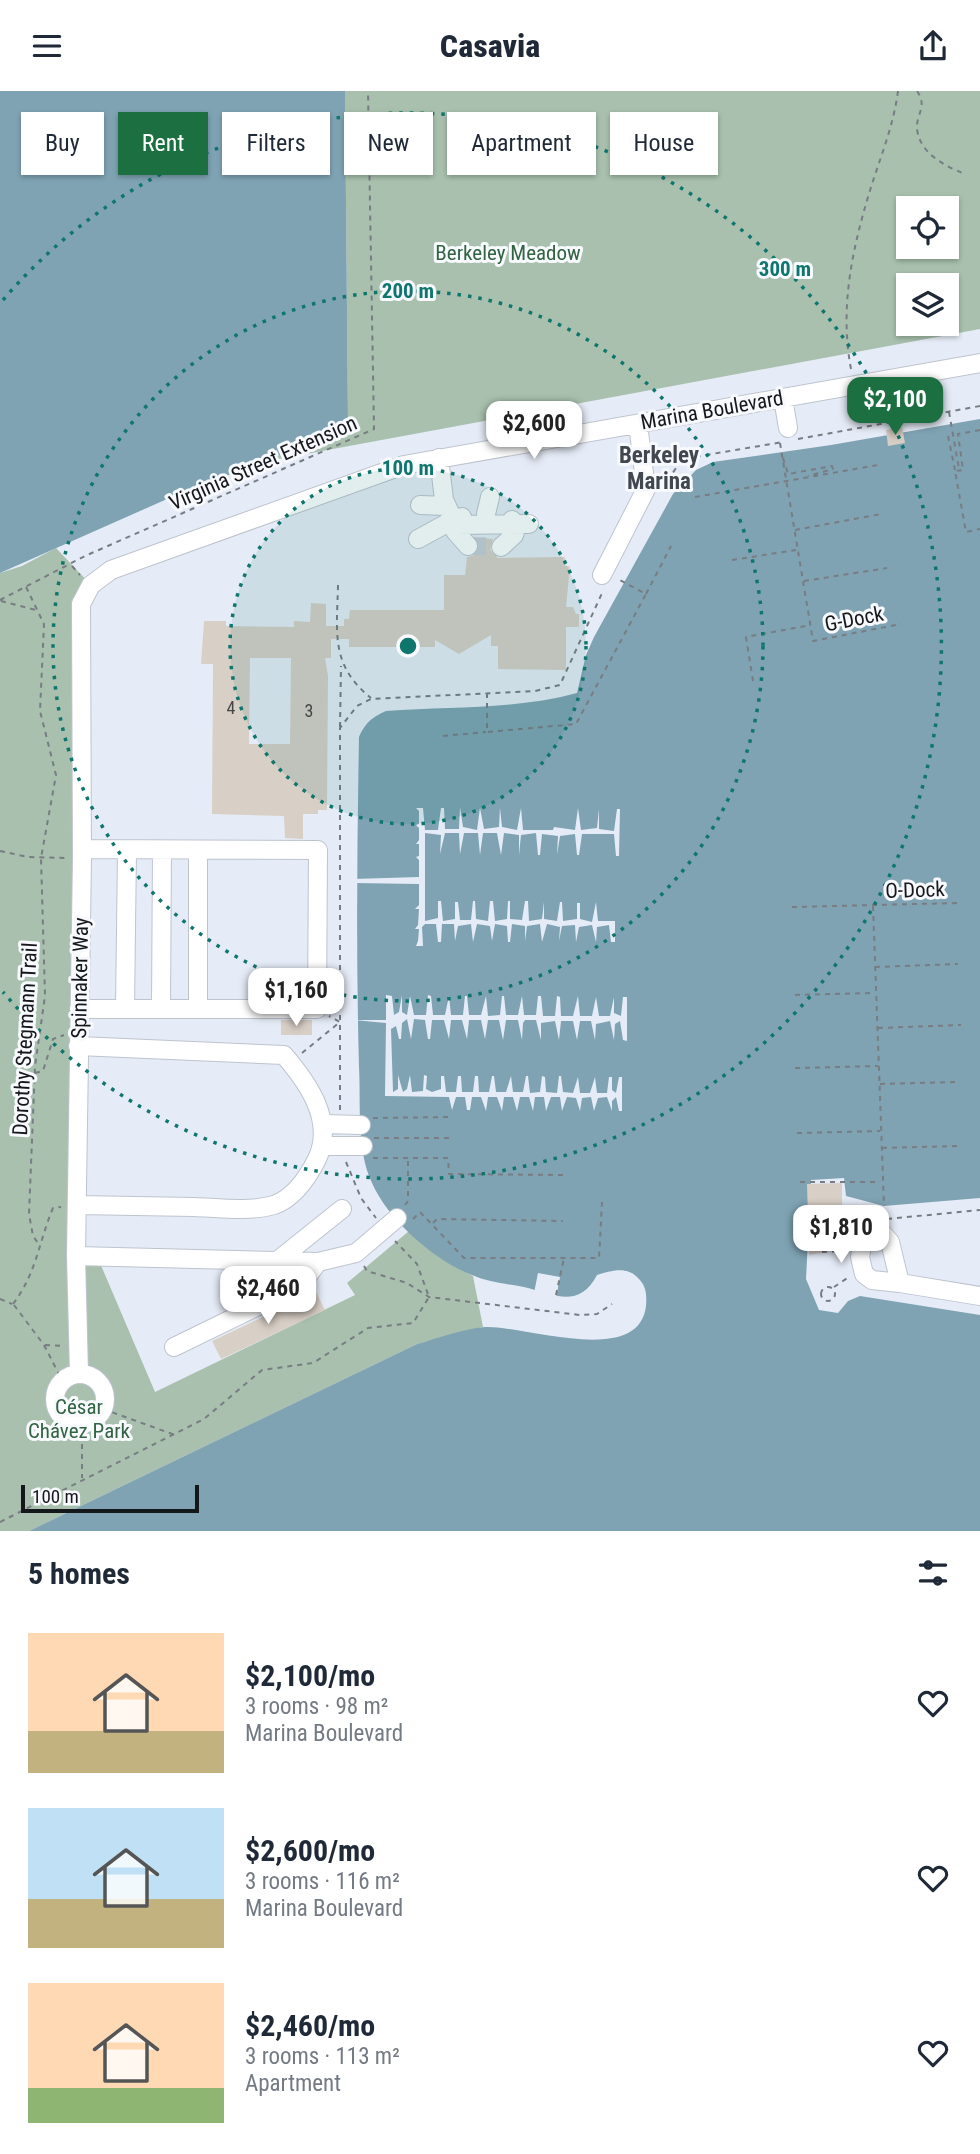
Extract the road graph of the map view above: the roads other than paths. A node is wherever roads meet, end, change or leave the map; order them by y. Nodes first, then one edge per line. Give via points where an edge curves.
1 (980, 363) edge
2 (783, 398) junction
3 (638, 424) junction
4 (784, 435) road end
5 (439, 458) junction
6 (420, 505) dead end
7 (452, 517) junction
8 (523, 525) junction
9 (418, 538) dead end
10 (468, 546) dead end
11 (500, 547) dead end
12 (606, 579) road end
13 (91, 585) joint
14 (127, 850) junction
15 (162, 850) junction
16 (198, 850) junction
17 (82, 854) junction
18 (125, 1008) junction
19 (161, 1008) junction
20 (198, 1008) junction
21 (79, 1009) junction
22 (79, 1041) junction
23 (332, 1124) junction
24 (332, 1146) junction
25 (76, 1205) junction
26 (342, 1209) dead end
27 (399, 1219) road end
28 (76, 1256) junction
29 (277, 1261) junction
30 (318, 1262) junction
31 (900, 1283) junction
32 (980, 1296) edge
33 (174, 1347) dead end
34 (70, 1377) junction

1 - 2 street, Marina Boulevard
2 - 3 street, Marina Boulevard
2 - 4 street
3 - 5 street, Marina Boulevard
3 - 12 street via 646,489 631,508 612,549
5 - 7 street
5 - 13 street, Marina Boulevard via 355,481 111,571
6 - 7 street
7 - 8 street
7 - 8 street via 488,505
7 - 9 street
7 - 10 street via 458,537
8 - 11 street
13 - 17 street, Spinnaker Way via 81,604
14 - 15 street
14 - 17 street
14 - 18 street
15 - 16 street
15 - 19 street
16 - 20 street
16 - 20 street via 318,850 317,1009
17 - 21 street, Spinnaker Way
18 - 19 street
18 - 21 street
19 - 20 street
21 - 22 street, Spinnaker Way
22 - 23 street via 121,1048 284,1055
22 - 25 street, Spinnaker Way
23 - 24 street
23 - 24 street via 365,1137
24 - 25 street via 292,1194 274,1205
25 - 28 street, Spinnaker Way
26 - 29 street
27 - 30 street via 356,1254
28 - 29 street
28 - 34 street, Spinnaker Way via 76,1347
29 - 30 street
30 - 33 street via 301,1285
31 - 31 street via 890,1241 874,1231 863,1241 862,1268 872,1280
31 - 32 street
34 - 34 street, Spinnaker Way via 55,1394 56,1409 67,1421 82,1424 94,1419 105,1400 94,1378

